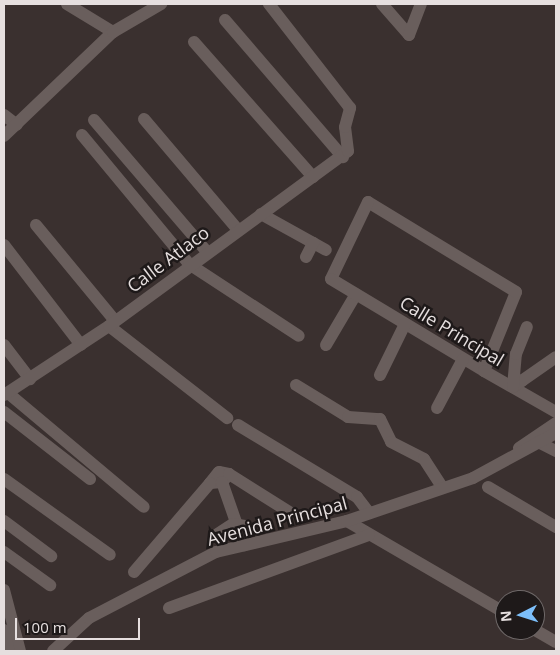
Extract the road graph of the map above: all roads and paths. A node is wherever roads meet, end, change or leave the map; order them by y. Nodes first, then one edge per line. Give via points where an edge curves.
1 (67, 4) edge
2 (161, 4) edge
3 (269, 4) edge
4 (382, 4) edge
5 (421, 4) edge
6 (225, 20) dead end
7 (113, 32) junction
8 (194, 42) dead end
9 (4, 115) edge
10 (144, 119) dead end
11 (94, 120) dead end
12 (17, 125) junction
13 (82, 135) dead end
14 (4, 136) edge
15 (346, 152) junction
16 (313, 177) junction
17 (261, 214) junction
18 (36, 225) dead end
19 (238, 230) junction
20 (313, 243) junction
21 (4, 245) edge
22 (326, 250) dead end
23 (206, 252) junction
24 (306, 257) dead end
25 (189, 264) junction
26 (356, 294) junction
27 (112, 323) junction
28 (406, 324) junction
29 (527, 327) dead end
30 (299, 336) dead end
31 (4, 345) edge
32 (81, 345) junction
33 (326, 345) dead end
34 (556, 357) edge
35 (462, 360) junction
36 (484, 371) junction
37 (380, 375) dead end
38 (30, 379) junction
39 (518, 384) junction
40 (296, 386) dead end
41 (6, 394) edge
42 (437, 408) dead end
43 (4, 412) edge
44 (556, 412) edge
45 (556, 421) edge
46 (556, 434) edge
47 (542, 444) junction
48 (556, 451) edge
49 (507, 456) dead end
50 (4, 478) edge
51 (90, 479) dead end
52 (220, 480) junction
53 (442, 487) junction
54 (488, 487) dead end
55 (144, 507) dead end
56 (289, 512) dead end
57 (369, 512) junction
58 (4, 521) edge
59 (347, 521) junction
60 (238, 526) junction
61 (556, 527) edge
62 (216, 535) dead end
63 (369, 536) junction
64 (244, 545) junction
65 (4, 552) edge
66 (110, 555) dead end
67 (51, 556) dead end
68 (134, 572) dead end
69 (50, 585) dead end
70 (4, 590) edge
71 (495, 607) edge
72 (169, 608) dead end
73 (4, 630) edge
74 (545, 636) edge
75 (556, 642) edge
76 (9, 651) edge
77 (20, 651) edge
78 (53, 651) edge

1 - 7 street
2 - 7 street
3 - 15 street via 350,108 345,127
4 - 5 street via 409,35
6 - 15 street
7 - 12 street
8 - 16 street
9 - 12 street
10 - 19 street
11 - 23 street
12 - 14 street
13 - 25 street
15 - 16 street, Calle Atlaco
16 - 17 street, Calle Atlaco
17 - 19 street, Calle Atlaco
17 - 20 street
18 - 27 street
19 - 23 street, Calle Atlaco
20 - 22 street
20 - 24 street
21 - 32 street
23 - 25 street, Calle Atlaco
25 - 27 street, Calle Atlaco
25 - 30 street
26 - 28 street, Calle Principal
26 - 33 street
26 - 36 street, Calle Principal via 332,279 368,202 516,292
27 - 32 street, Calle Atlaco
27 - 57 street via 233,422 357,497
28 - 35 street, Calle Principal
28 - 37 street
29 - 39 street via 516,354
31 - 38 street
32 - 38 street, Calle Atlaco
34 - 39 street
35 - 36 street, Calle Principal
35 - 42 street
35 - 45 street
36 - 39 street, Calle Principal
38 - 41 street, Calle Atlaco
39 - 44 street, Calle Principal
40 - 53 street via 348,417 380,419 391,442 424,459
41 - 55 street
43 - 51 street
45 - 49 street
46 - 47 street
47 - 48 street
47 - 53 street via 473,478
50 - 66 street
52 - 56 street
52 - 60 street
52 - 68 street
53 - 57 street, Avenida Principal
54 - 61 street
57 - 59 street, Avenida Principal
58 - 67 street
59 - 63 street
59 - 64 street, Avenida Principal
60 - 62 street
60 - 64 street
63 - 71 street
63 - 72 street
64 - 78 street, Avenida Principal via 216,552 89,618
65 - 69 street
70 - 77 street
73 - 76 street
74 - 75 street

